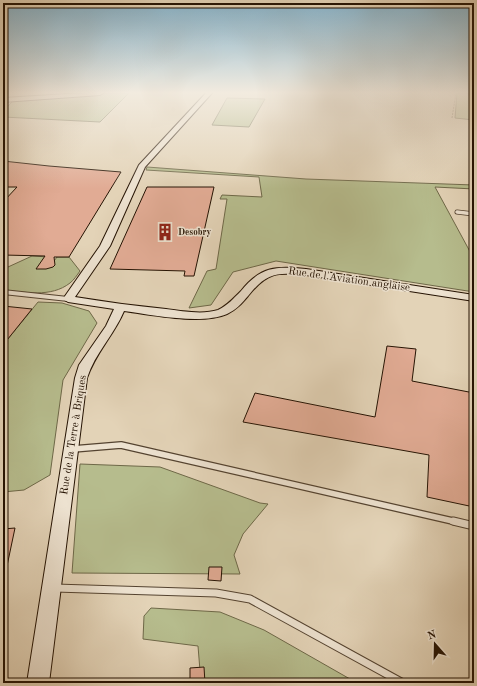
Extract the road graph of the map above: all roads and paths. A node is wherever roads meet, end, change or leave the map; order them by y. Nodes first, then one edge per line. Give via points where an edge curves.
1 (179, 125) edge
2 (457, 212) dead end
3 (474, 214) edge
4 (3, 292) edge
5 (474, 298) edge
6 (68, 299) junction
7 (120, 308) junction
8 (71, 450) junction
9 (474, 526) edge
10 (51, 588) junction
11 (38, 683) edge
12 (403, 683) edge

1 - 6 main road via 142,167 105,246
2 - 3 lane
4 - 6 street
5 - 7 main road, Rue de l'Aviation anglaise via 286,270 270,272 259,277 234,306 210,315
6 - 7 main road
7 - 8 main road, Rue de la Terre à Briques via 112,326 85,365
8 - 9 lane via 121,445
8 - 10 main road, Rue de la Terre à Briques
10 - 11 main road, Rue de la Terre à Briques
10 - 12 lane via 216,593 250,599

